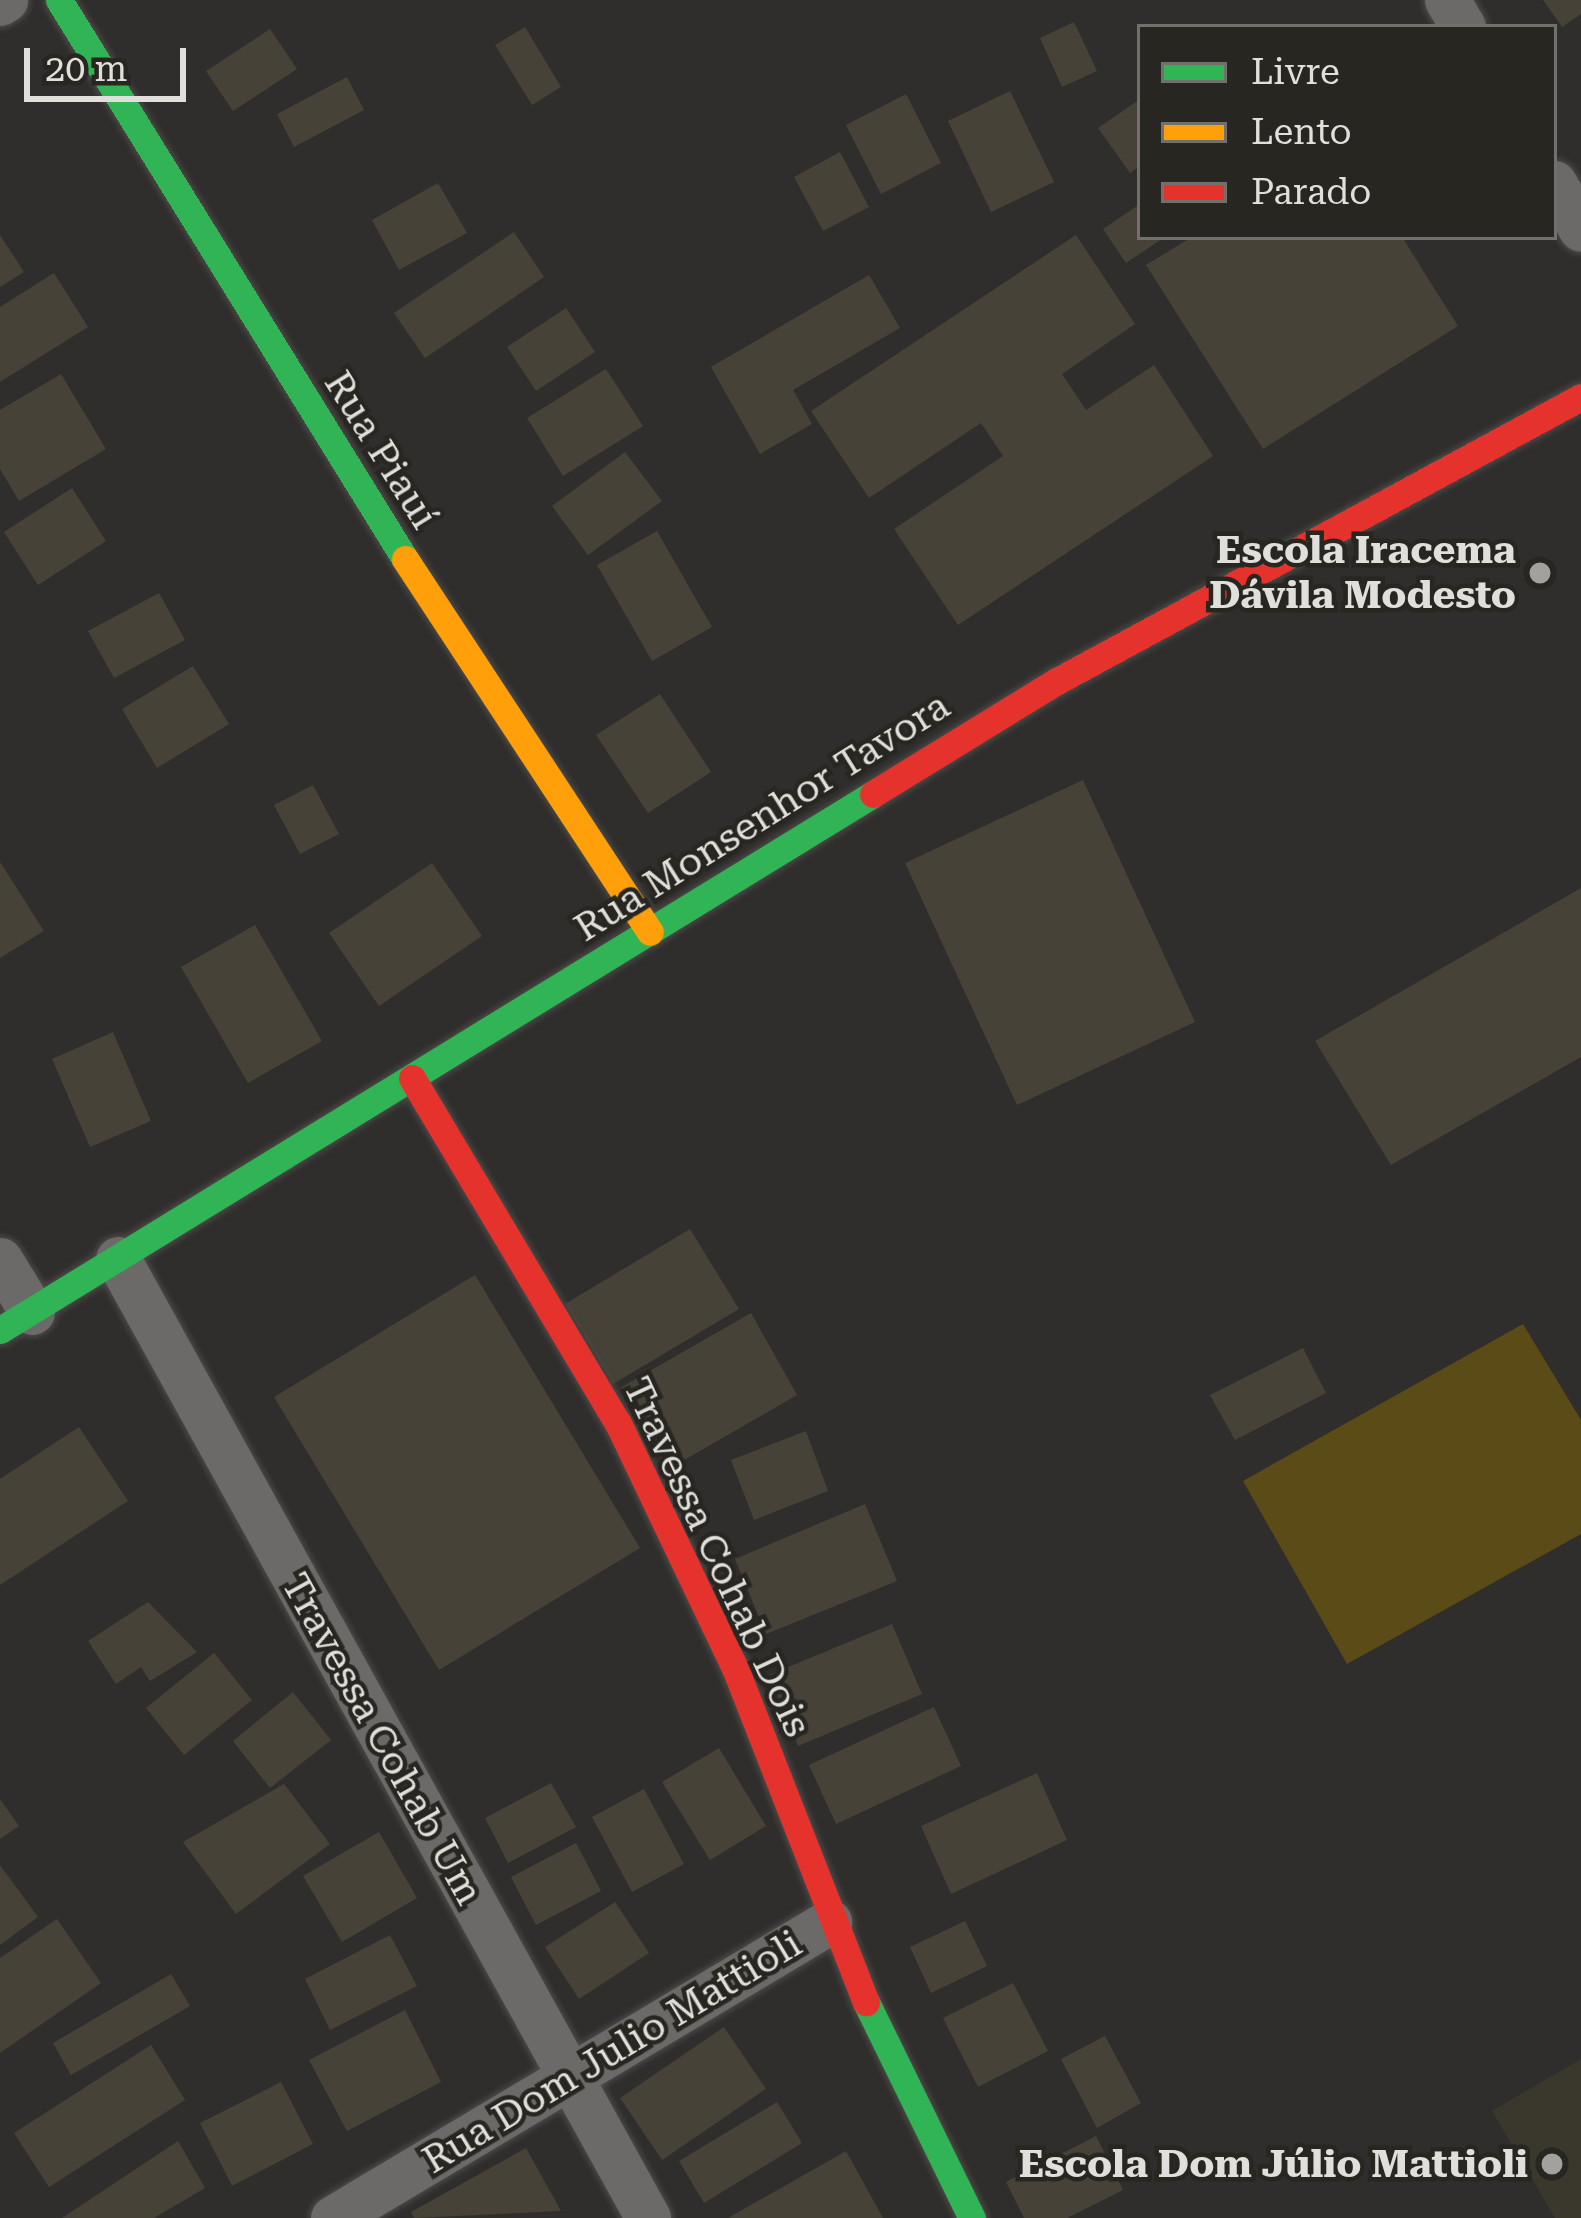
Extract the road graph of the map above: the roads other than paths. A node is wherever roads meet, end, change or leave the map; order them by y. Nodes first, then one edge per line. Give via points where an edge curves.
1 (59, 0) edge
2 (1557, 188) edge
3 (1581, 229) edge
4 (1581, 397) edge
5 (650, 932) junction
6 (412, 1078) junction
7 (118, 1259) junction
8 (0, 1260) edge
9 (16, 1321) edge
10 (829, 1922) junction
11 (568, 2079) junction
12 (333, 2218) edge
13 (647, 2218) edge
14 (972, 2218) edge

1 - 5 street, Rua Piauí via 335,454
2 - 3 street
4 - 5 street, Rua Monsenhor Tavora via 1058,681
5 - 6 street, Rua Monsenhor Tavora
6 - 7 street, Rua Monsenhor Tavora
6 - 10 street, Travessa Cohab Dois via 618,1423 735,1668
7 - 9 street, Rua Monsenhor Tavora
7 - 11 street, Travessa Cohab Um
8 - 9 street
10 - 11 street, Rua Dom Julio Mattioli
10 - 14 street, Travessa Cohab Dois
11 - 12 street, Rua Dom Julio Mattioli
11 - 13 street, Travessa Cohab Um

